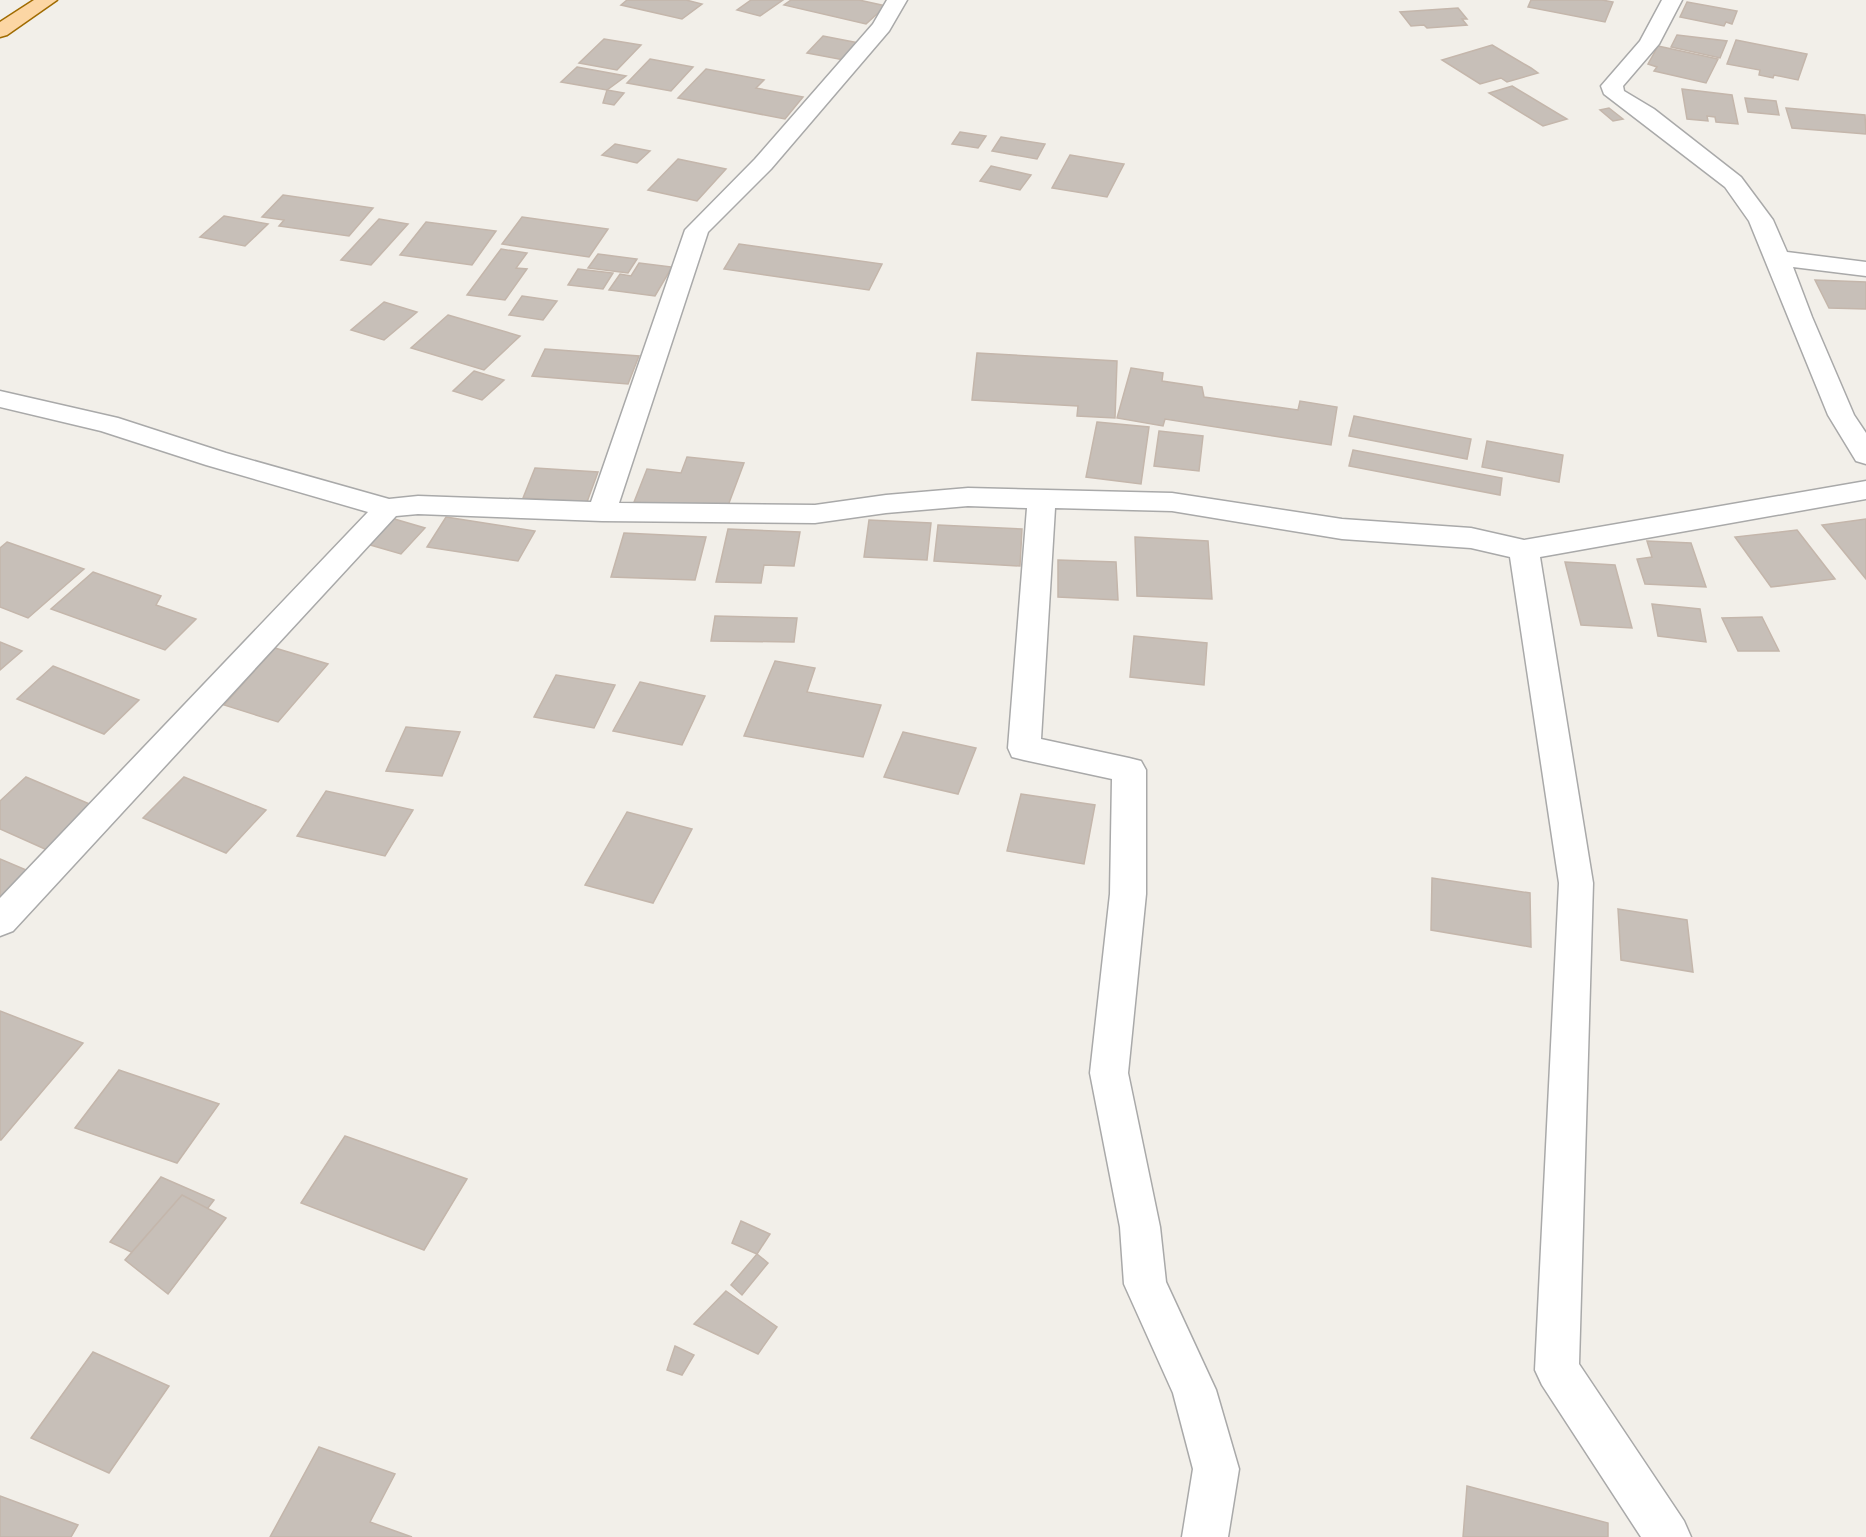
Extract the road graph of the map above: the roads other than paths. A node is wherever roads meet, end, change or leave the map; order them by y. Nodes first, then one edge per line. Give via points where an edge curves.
1 (47, 0) edge
2 (897, 0) edge
3 (1664, 2) edge
4 (0, 31) edge
5 (1778, 258) junction
6 (1866, 269) edge
7 (0, 399) edge
8 (1866, 454) edge
9 (1866, 490) edge
10 (1042, 497) junction
11 (388, 508) junction
12 (602, 512) junction
13 (1524, 550) junction
14 (0, 921) edge
15 (1204, 1537) edge
16 (1668, 1537) edge

1 - 4 main road
2 - 12 street via 882,27 763,164 697,230
3 - 5 street via 1650,44 1612,86 1615,94 1733,182 1761,220
5 - 6 street
5 - 8 street via 1841,415
7 - 11 street via 108,424
9 - 13 street
10 - 12 street via 968,497 815,514
10 - 13 street via 1172,502 1342,529 1471,538
10 - 15 street via 1024,748 1129,770 1128,894 1109,1073 1140,1227 1145,1284 1194,1390 1216,1469
11 - 12 street via 418,505
11 - 14 street
13 - 16 street via 1576,883 1557,1370

